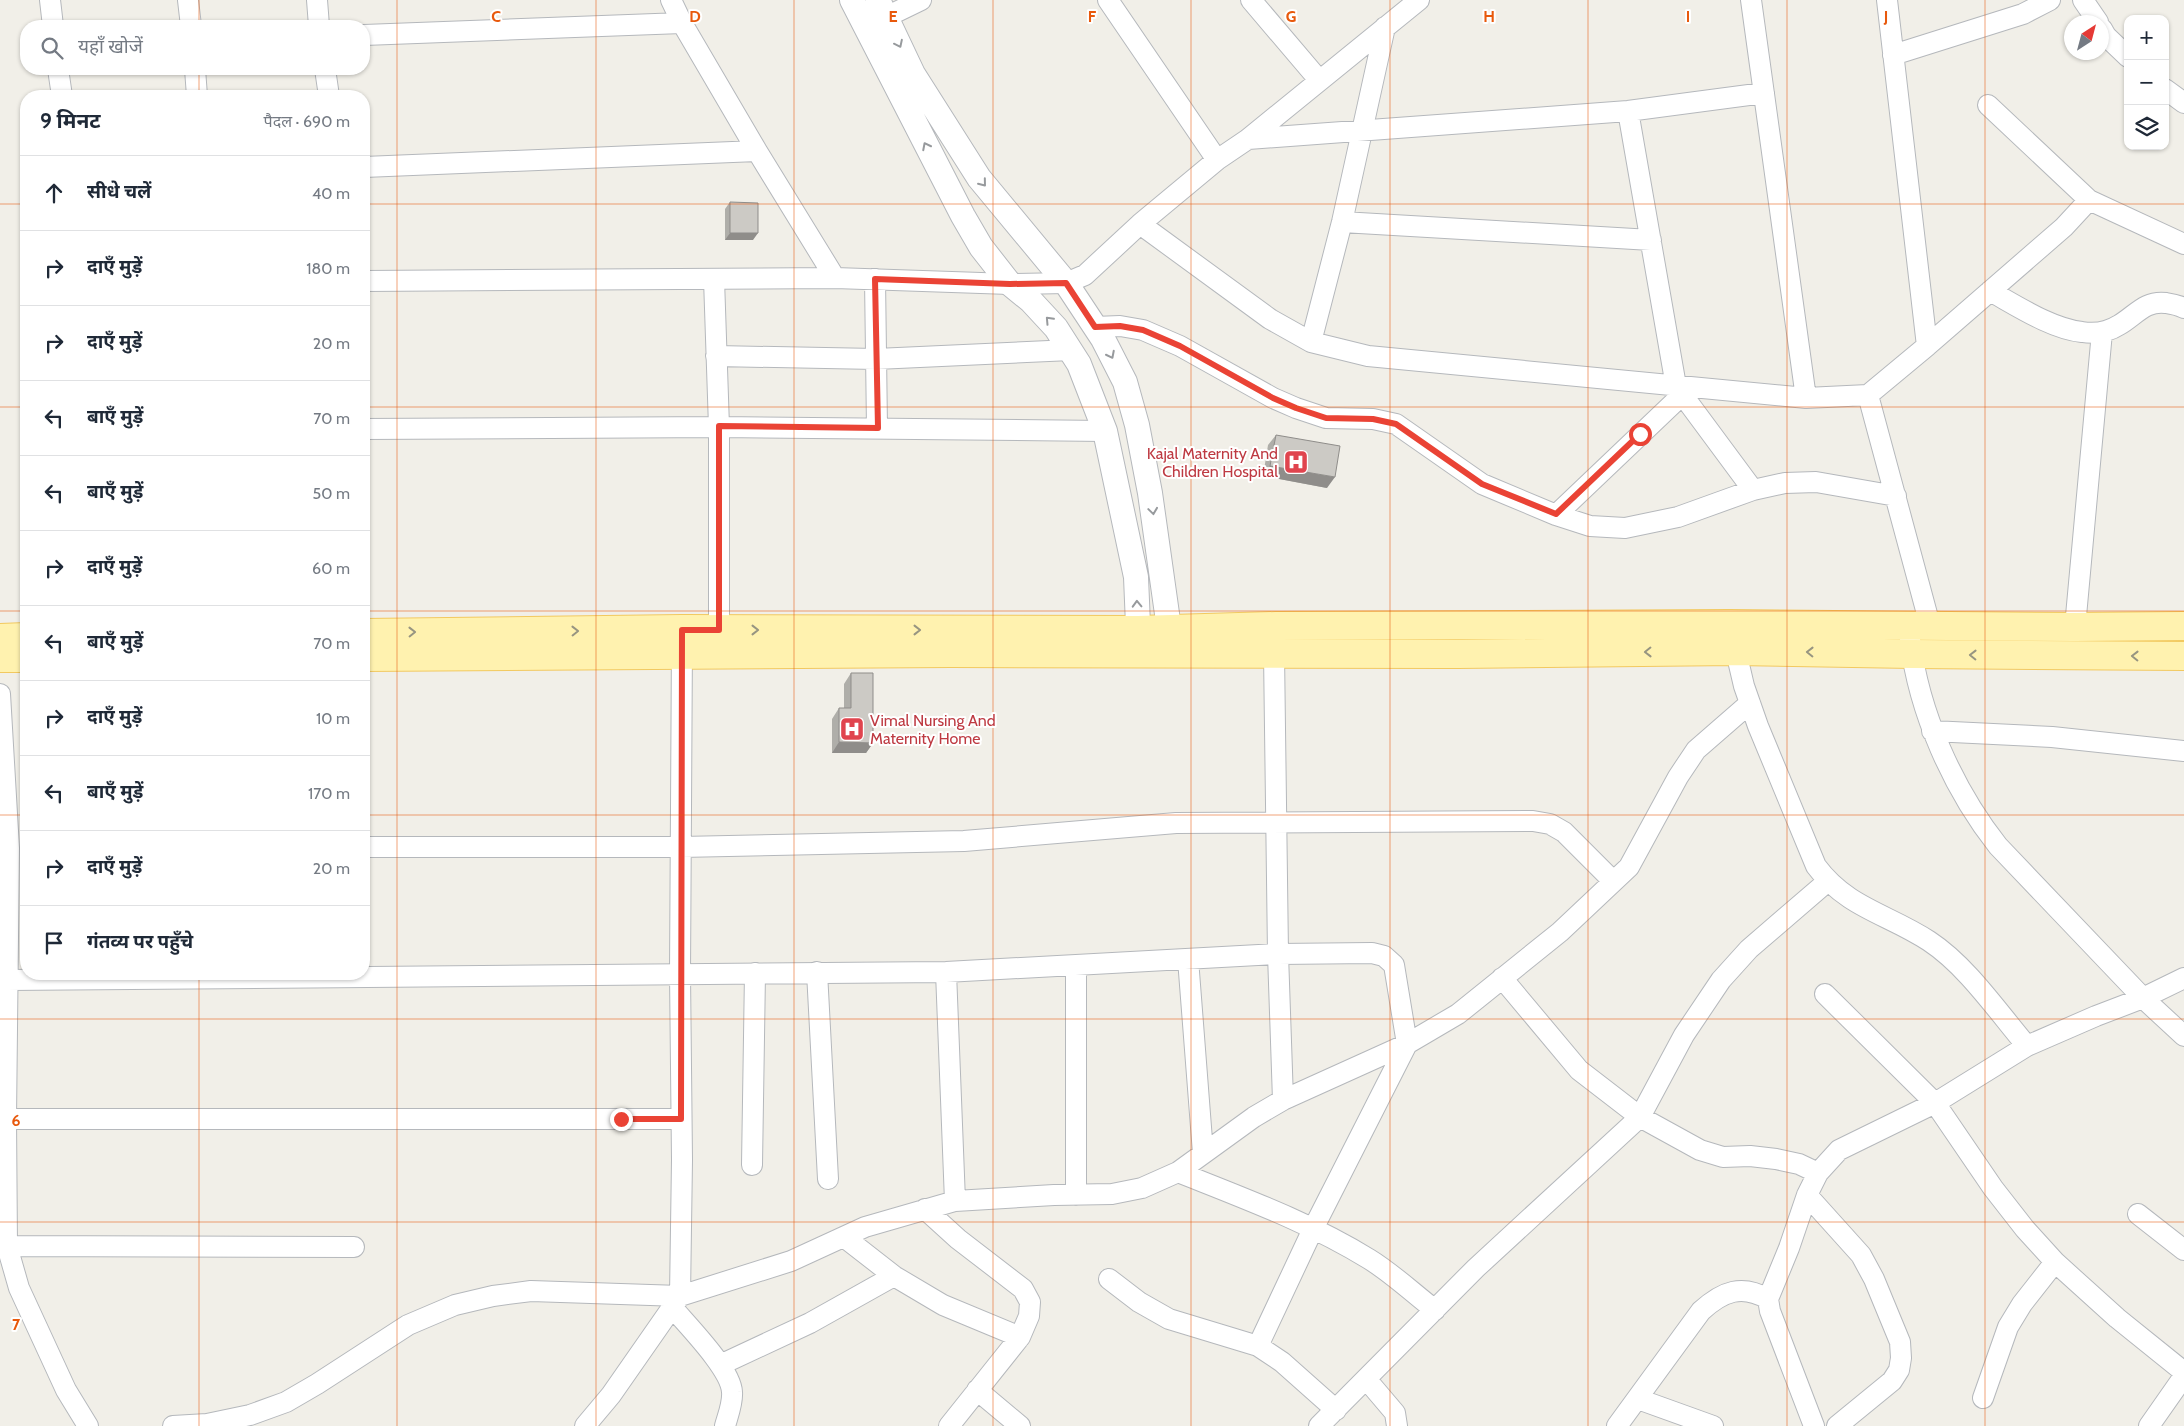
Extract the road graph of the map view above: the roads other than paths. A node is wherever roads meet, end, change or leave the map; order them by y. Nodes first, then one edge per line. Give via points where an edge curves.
1 (50, 0) edge
2 (317, 0) edge
3 (672, 0) edge
4 (852, 0) edge
5 (921, 0) edge
6 (1108, 0) edge
7 (1251, 0) edge
8 (1419, 0) edge
9 (1751, 0) edge
10 (1887, 0) edge
11 (2050, 0) edge
12 (2083, 0) edge
13 (193, 1) edge
14 (2021, 7) edge
15 (882, 8) edge
16 (2093, 15) edge
17 (52, 20) edge
18 (191, 20) edge
19 (319, 20) edge
20 (682, 23) junction
21 (1385, 27) junction
22 (370, 35) edge
23 (2109, 39) edge
24 (2124, 53) edge
25 (1893, 55) junction
26 (59, 75) edge
27 (195, 75) edge
28 (326, 75) edge
29 (1319, 80) junction
30 (61, 90) edge
31 (196, 90) edge
32 (328, 90) edge
33 (2169, 92) edge
34 (1764, 93) junction
35 (2184, 103) edge
36 (1988, 105) dead end
37 (1628, 111) junction
38 (1361, 131) junction
39 (1248, 139) junction
40 (757, 151) junction
41 (1216, 160) junction
42 (370, 167) edge
43 (2089, 200) junction
44 (1342, 222) junction
45 (1140, 224) junction
46 (1651, 240) junction
47 (2184, 244) edge
48 (714, 278) junction
49 (835, 278) junction
50 (875, 279) junction
51 (370, 280) edge
52 (1066, 283) junction
53 (1010, 284) junction
54 (1990, 291) junction
55 (2184, 308) edge
56 (1095, 327) junction
57 (2102, 332) junction
58 (1310, 342) junction
59 (1927, 346) junction
60 (1070, 350) junction
61 (716, 356) junction
62 (876, 359) junction
63 (1679, 390) junction
64 (1868, 395) junction
65 (1806, 398) junction
66 (719, 426) junction
67 (878, 428) junction
68 (370, 429) edge
69 (1105, 431) junction
70 (1753, 490) junction
71 (1896, 496) junction
72 (1556, 514) junction
73 (1730, 624) junction
74 (1919, 625) junction
75 (2184, 626) edge
76 (2075, 627) junction
77 (719, 630) junction
78 (370, 632) edge
79 (20, 637) edge
80 (0, 638) edge
81 (1169, 641) junction
82 (682, 642) junction
83 (1139, 642) junction
84 (1736, 651) junction
85 (1274, 653) junction
86 (1912, 654) junction
87 (2184, 656) edge
88 (370, 657) edge
89 (0, 658) edge
90 (20, 658) edge
91 (0, 694) edge
92 (1750, 702) junction
93 (1932, 731) junction
94 (2184, 751) edge
95 (1277, 824) junction
96 (370, 847) edge
97 (680, 847) junction
98 (18, 848) edge
99 (1613, 881) junction
100 (1828, 881) junction
101 (1278, 954) junction
102 (1188, 959) junction
103 (1076, 965) junction
104 (817, 972) junction
105 (946, 972) junction
106 (754, 973) junction
107 (680, 974) junction
108 (370, 977) edge
109 (1502, 978) junction
110 (2184, 978) edge
111 (8, 980) junction
112 (20, 980) edge
113 (1825, 994) dead end
114 (2143, 998) junction
115 (2184, 1036) edge
116 (1407, 1044) junction
117 (2027, 1046) junction
118 (1283, 1100) junction
119 (1935, 1103) junction
120 (1640, 1118) junction
121 (3, 1119) edge
122 (681, 1119) junction
123 (1203, 1154) junction
124 (752, 1165) dead end
125 (1178, 1172) junction
126 (1818, 1173) junction
127 (828, 1179) dead end
128 (1076, 1195) junction
129 (1807, 1195) junction
130 (955, 1201) junction
131 (925, 1209) junction
132 (2138, 1214) dead end
133 (1313, 1229) junction
134 (844, 1237) junction
135 (4, 1246) edge
136 (354, 1247) dead end
137 (2184, 1250) edge
138 (2055, 1262) junction
139 (894, 1276) junction
140 (1110, 1280) dead end
141 (1768, 1299) junction
142 (676, 1301) junction
143 (1435, 1310) junction
144 (1020, 1336) junction
145 (1258, 1346) junction
146 (720, 1364) junction
147 (2184, 1374) edge
148 (1366, 1380) junction
149 (977, 1390) junction
150 (1983, 1398) dead end
151 (1638, 1399) junction
152 (1336, 1410) junction
153 (1403, 1425) edge
154 (88, 1426) edge
155 (172, 1426) edge
156 (586, 1426) edge
157 (725, 1426) edge
158 (949, 1426) edge
159 (1020, 1426) edge
160 (1319, 1426) edge
161 (1617, 1426) edge
162 (1712, 1426) edge
163 (1814, 1426) edge
164 (1838, 1426) edge
165 (2149, 1426) edge

1 - 17 street
2 - 19 street
3 - 20 street
53 -> 4 street via 981,247 963,216
5 - 15 street
6 - 41 street
7 - 29 street
8 - 21 street
9 - 34 street
10 - 25 street
11 - 14 street
12 - 16 street
13 - 18 street
14 - 25 street
15 -> 52 street via 913,74 979,178
20 - 22 street
20 - 40 street
21 - 29 street
21 - 38 street
23 - 24 street
25 - 59 street
26 - 30 street
27 - 31 street
28 - 32 street
29 - 39 street
33 - 35 street
34 - 37 street
34 - 65 street
36 - 43 street
37 - 38 street
37 - 46 street
38 - 39 street
38 - 44 street
39 - 41 street
40 - 42 street
40 - 49 street
41 - 45 street
43 - 47 street
43 - 54 street via 2064,227
44 - 46 street
44 - 58 street
45 - 52 street via 1085,274
45 - 58 street via 1270,319
46 - 63 street
48 - 49 street
48 - 51 street
48 - 61 street
49 - 50 street
50 - 53 street
50 - 62 street
52 - 53 street
52 - 56 street
60 -> 53 street via 1056,328
54 - 57 street via 2043,320 2081,332
54 - 59 street
55 - 57 street via 2156,302 2148,304 2119,326
56 - 72 street via 1120,326 1143,330 1180,346 1273,398 1326,418 1373,419 1396,424 1482,484
56 -> 81 street via 1125,382 1137,425 1150,493
57 - 76 street
58 - 63 street via 1368,356
59 - 64 street
60 - 62 street
60 - 69 street via 1080,364
61 - 62 street
61 - 66 street
62 - 67 street
63 - 65 street
63 - 70 street
63 - 72 street
64 - 65 street
64 - 71 street
66 - 67 street
66 - 68 street
66 - 77 street
67 - 69 street
83 -> 69 street via 1136,577
70 - 71 street via 1785,482 1816,482
70 - 72 street via 1678,517 1625,528 1590,526
71 - 74 street
73 - 74 main road
73 - 81 main road
73 - 84 street
74 - 76 main road
74 - 86 street
75 - 76 main road
77 - 82 main road
77 -> 83 main road
78 -> 82 main road
79 - 80 main road
81 - 83 main road
81 - 85 main road
82 - 83 main road
82 - 88 main road
82 - 97 street
84 -> 85 main road
86 -> 84 main road
84 - 92 street
85 - 95 street
87 -> 86 main road
86 - 93 street
89 - 90 main road
91 - 98 street
92 - 99 street via 1696,750 1629,867
92 - 100 street via 1816,866
93 - 94 street via 2052,738
93 - 114 street via 1979,821 1998,846
95 - 97 street via 1176,823 964,841
95 - 99 street via 1533,821 1550,824 1564,832
95 - 101 street
96 - 97 street
97 - 107 street
98 - 111 street
99 - 109 street via 1560,932
100 - 117 street via 1852,900 1928,940 1951,958
100 - 120 street via 1749,949 1722,980 1684,1035
101 - 102 street
101 - 116 street via 1372,953 1384,956 1394,965
101 - 118 street
102 - 103 street
102 - 123 street
103 - 105 street
103 - 128 street
104 - 105 street
104 - 106 street
104 - 127 street
105 - 130 street
106 - 107 street
106 - 124 street
107 - 108 street
107 - 122 street
109 - 116 street via 1458,1014
109 - 120 street via 1579,1070
110 - 114 street
111 - 112 street
111 - 121 street
113 - 119 street
114 - 115 street
114 - 117 street
116 - 118 street
116 - 133 street
117 - 119 street
118 - 123 street
119 - 126 street via 1839,1150
119 - 138 street via 1993,1188
120 - 126 street via 1700,1150 1723,1157 1776,1159 1799,1164
120 - 143 street via 1476,1268
121 - 122 street
121 - 135 street
122 - 142 street
123 - 125 street
125 - 128 street via 1142,1188 1112,1194
125 - 133 street
126 - 129 street
128 - 130 street
129 - 141 street
129 - 164 street via 1861,1255 1900,1342 1899,1370 1892,1381
130 - 131 street
131 - 134 street via 866,1226
131 - 144 street via 1023,1289 1030,1302 1029,1316
132 - 137 street
133 - 143 street via 1370,1259
133 - 145 street
134 - 139 street
134 - 142 street via 791,1261
135 - 136 street
135 - 154 street via 19,1288 66,1390
138 - 147 street
138 - 150 street via 2008,1327
139 - 144 street via 943,1305
139 - 146 street via 810,1323
140 - 145 street via 1139,1302 1169,1318
141 - 151 street via 1745,1290 1724,1294 1712,1301 1701,1311
141 - 163 street
142 - 146 street
142 - 155 street via 530,1291 455,1305 408,1325 286,1402 241,1417 207,1424
142 - 156 street
143 - 148 street
144 - 149 street
145 - 152 street via 1282,1362
146 - 157 street via 730,1380 732,1391
147 - 165 street
148 - 152 street
148 - 153 street
149 - 158 street
149 - 159 street
151 - 161 street
151 - 162 street
152 - 160 street

